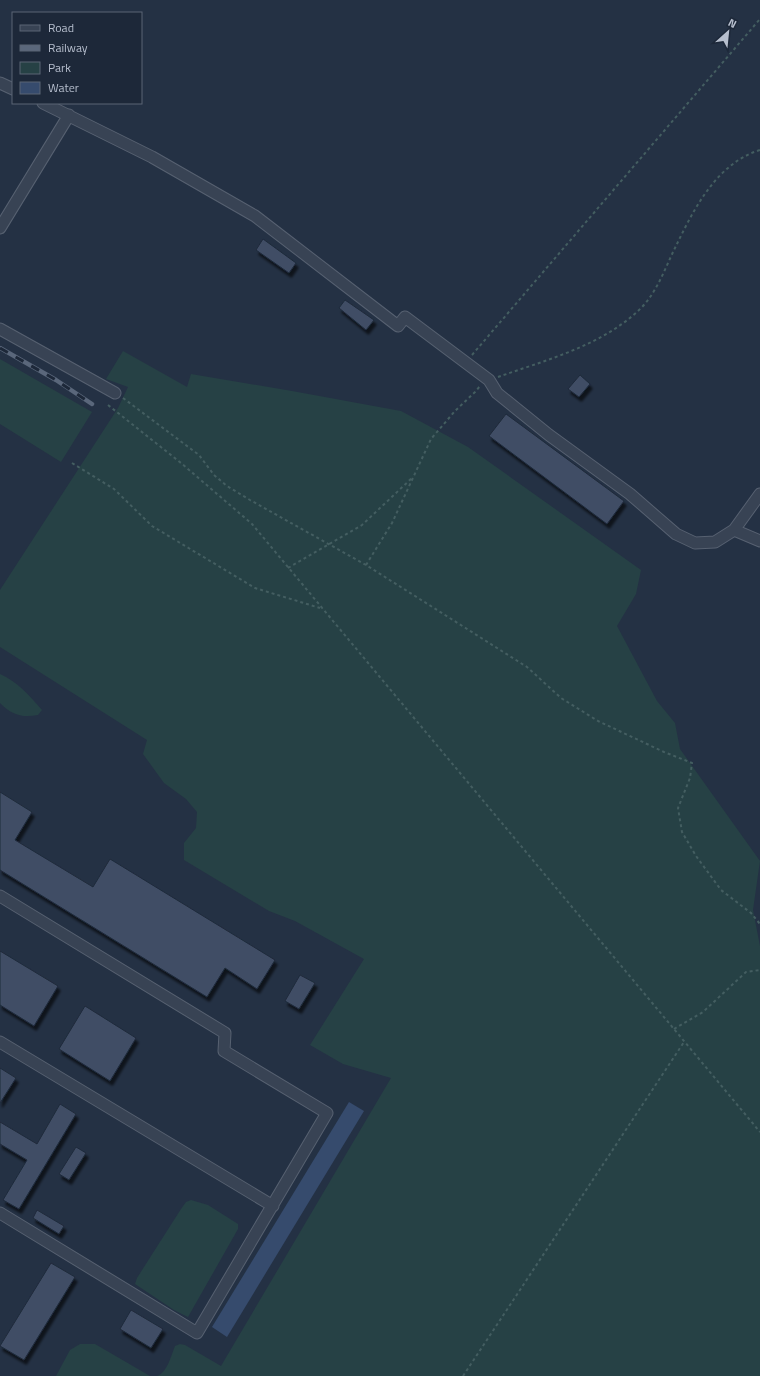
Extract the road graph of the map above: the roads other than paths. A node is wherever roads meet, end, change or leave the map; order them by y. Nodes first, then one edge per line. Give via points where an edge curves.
1 (0, 83) edge
2 (12, 89) edge
3 (45, 104) edge
4 (69, 115) junction
5 (0, 228) edge
6 (0, 329) edge
7 (115, 393) road end
8 (760, 494) edge
9 (755, 507) edge
10 (734, 530) junction
11 (760, 540) edge
12 (0, 896) edge
13 (0, 1042) edge
14 (273, 1206) junction
15 (0, 1213) edge

1 - 2 lane
3 - 4 lane
4 - 5 lane
4 - 10 lane via 152,157 255,216 398,326 405,317 488,379 497,393 630,494 676,534 695,543 715,542
6 - 7 lane
8 - 9 lane
9 - 10 lane
10 - 11 lane
12 - 14 lane via 224,1033 224,1051 327,1114
13 - 14 lane
14 - 15 lane via 198,1333

